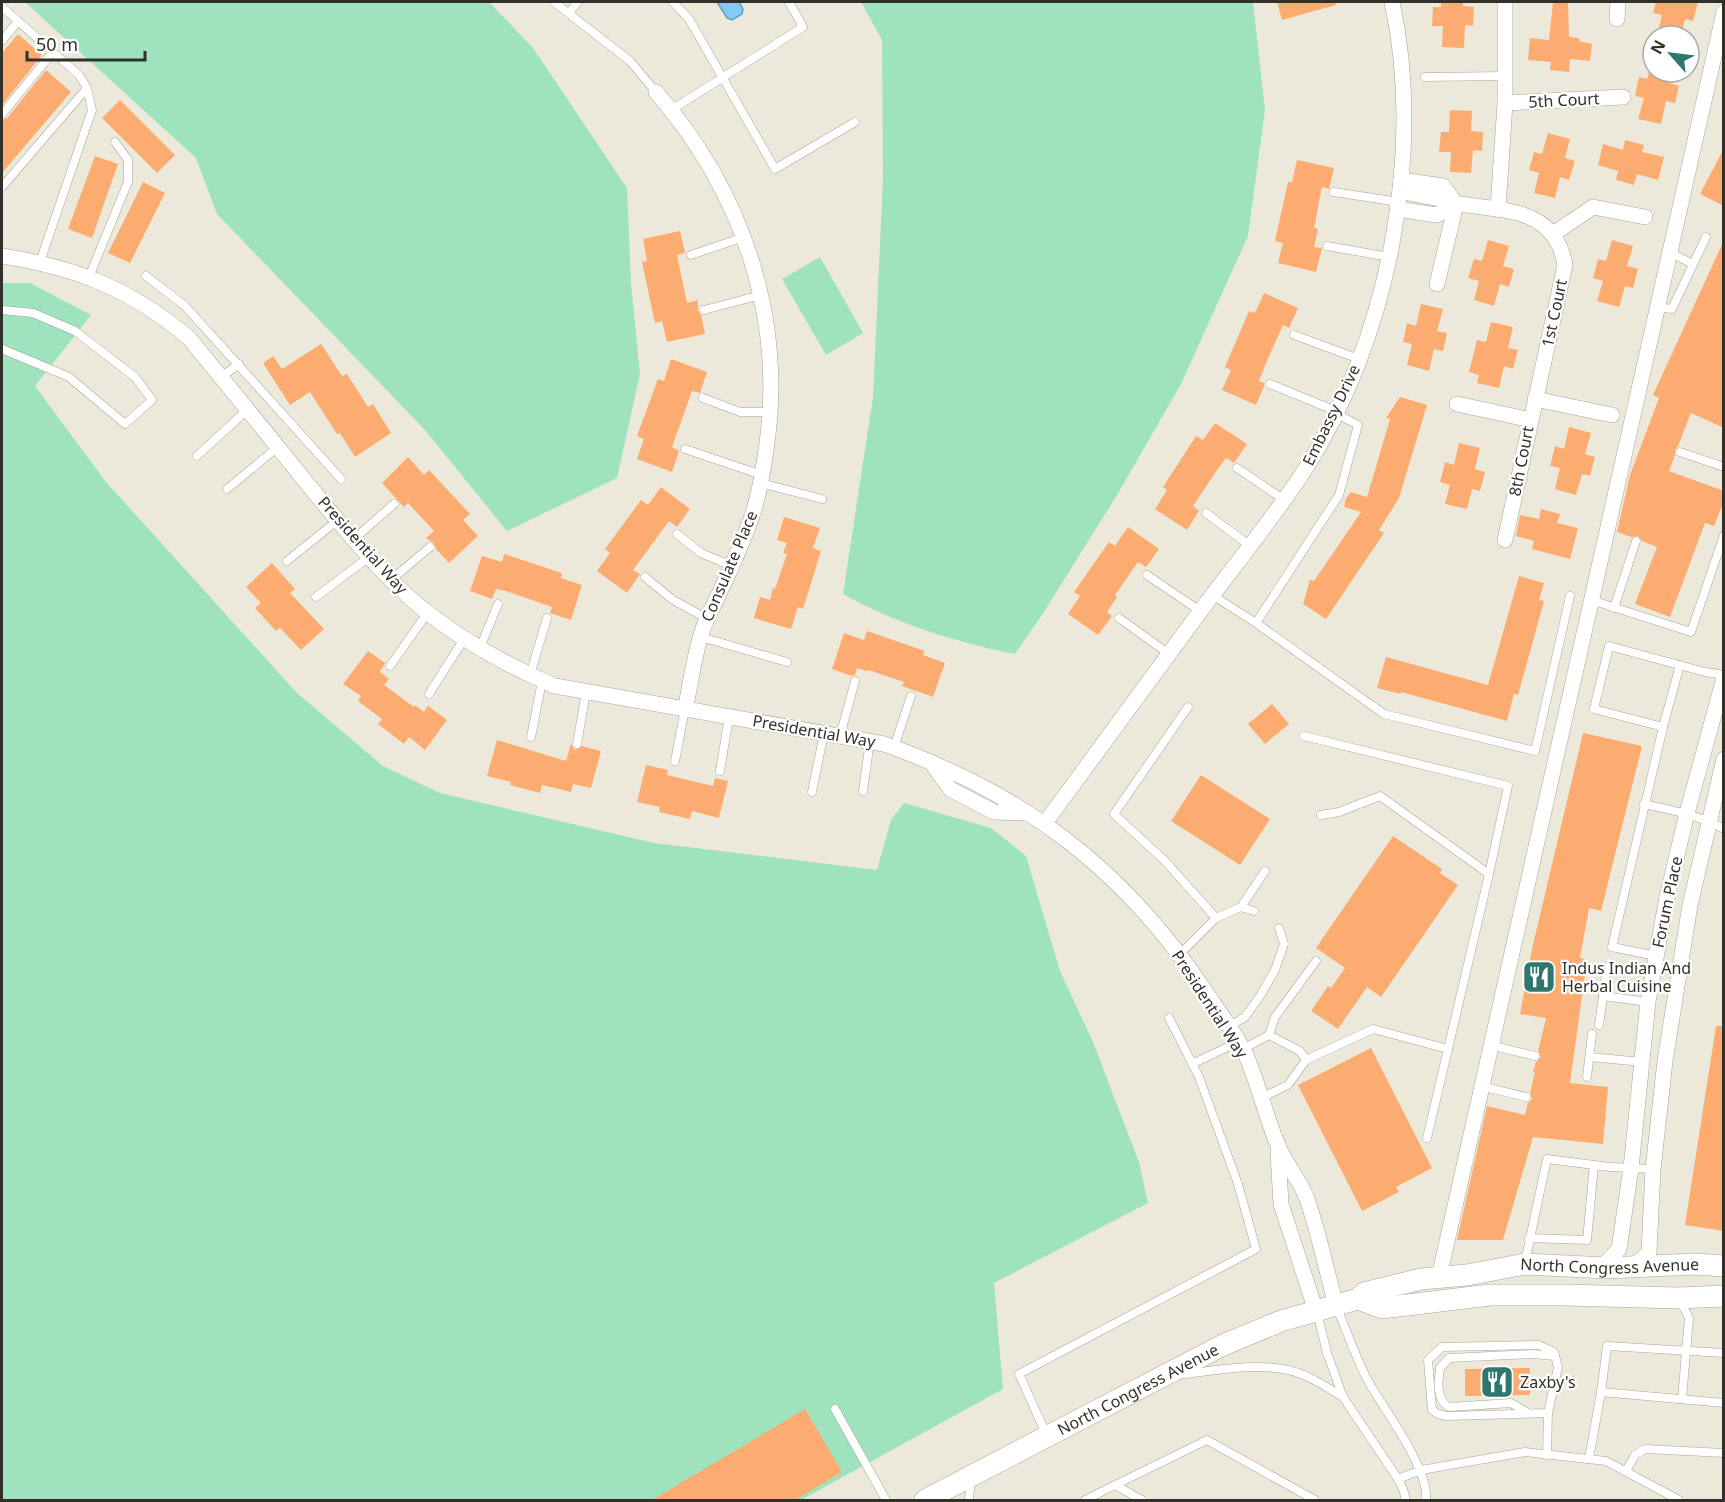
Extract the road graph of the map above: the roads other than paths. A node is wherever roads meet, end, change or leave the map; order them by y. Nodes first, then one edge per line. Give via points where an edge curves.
1 (554, 2) edge
2 (578, 2) edge
3 (674, 2) edge
4 (789, 2) edge
5 (1392, 2) edge
6 (1505, 2) edge
7 (1618, 2) edge
8 (2, 7) edge
9 (1724, 12) edge
10 (569, 13) junction
11 (1617, 19) dead end
12 (18, 21) junction
13 (2, 40) edge
14 (53, 52) junction
15 (1505, 76) junction
16 (1425, 77) dead end
17 (723, 79) junction
18 (87, 88) junction
19 (656, 92) joint
20 (1623, 97) dead end
21 (1505, 103) junction
22 (671, 110) junction
23 (2, 114) edge
24 (855, 122) dead end
25 (115, 142) dead end
26 (2, 187) edge
27 (1334, 192) dead end
28 (1399, 195) junction
29 (1455, 204) junction
30 (1498, 209) junction
31 (1644, 217) dead end
32 (1553, 234) junction
33 (744, 237) junction
34 (1706, 237) dead end
35 (1328, 246) dead end
36 (1669, 252) junction
37 (691, 255) dead end
38 (2, 256) edge
39 (1389, 257) junction
40 (40, 262) junction
41 (1693, 264) junction
42 (146, 276) dead end
43 (89, 277) junction
44 (1437, 284) dead end
45 (761, 295) junction
46 (1657, 307) junction
47 (2, 310) edge
48 (704, 310) dead end
49 (1293, 335) dead end
50 (2, 349) edge
51 (1359, 359) junction
52 (239, 364) junction
53 (221, 377) junction
54 (1270, 384) dead end
55 (703, 398) dead end
56 (1535, 399) junction
57 (1457, 404) dead end
58 (248, 410) junction
59 (770, 412) junction
60 (1336, 412) junction
61 (1612, 415) dead end
62 (1531, 420) junction
63 (278, 447) junction
64 (685, 449) dead end
65 (1680, 452) dead end
66 (196, 456) dead end
67 (1724, 467) edge
68 (1238, 468) dead end
69 (341, 479) dead end
70 (761, 479) junction
71 (227, 489) dead end
72 (822, 499) dead end
73 (1283, 499) junction
74 (394, 504) dead end
75 (1206, 513) dead end
76 (338, 520) junction
77 (677, 534) dead end
78 (1724, 535) edge
79 (354, 539) junction
80 (1505, 540) dead end
81 (1636, 541) dead end
82 (1249, 545) junction
83 (430, 548) dead end
84 (369, 556) junction
85 (287, 561) dead end
86 (732, 566) junction
87 (1147, 575) dead end
88 (645, 577) dead end
89 (391, 580) junction
90 (1212, 596) junction
91 (1570, 596) dead end
92 (316, 597) dead end
93 (1591, 600) junction
94 (498, 604) dead end
95 (1614, 608) junction
96 (1200, 611) junction
97 (428, 612) junction
98 (547, 618) dead end
99 (1119, 618) dead end
100 (708, 619) junction
101 (1256, 623) junction
102 (701, 637) junction
103 (464, 639) junction
104 (480, 648) junction
105 (1169, 654) junction
106 (787, 662) dead end
107 (1680, 665) junction
108 (390, 666) dead end
109 (1724, 676) edge
110 (536, 678) junction
111 (855, 681) dead end
112 (586, 692) junction
113 (429, 694) dead end
114 (911, 696) dead end
115 (1188, 707) dead end
116 (685, 709) junction
117 (729, 717) junction
118 (1663, 727) junction
119 (824, 733) junction
120 (840, 736) junction
121 (1304, 736) dead end
122 (531, 737) dead end
123 (870, 741) junction
124 (577, 744) dead end
125 (894, 747) junction
126 (1724, 759) edge
127 (929, 760) junction
128 (675, 761) dead end
129 (720, 771) dead end
130 (1720, 787) edge
131 (863, 791) dead end
132 (812, 792) dead end
133 (1644, 804) junction
134 (1029, 813) junction
135 (1687, 813) junction
136 (1321, 814) dead end
137 (1708, 820) junction
138 (1045, 823) junction
139 (1724, 829) edge
140 (1265, 871) dead end
141 (1490, 874) junction
142 (1241, 907) junction
143 (1254, 911) dead end
144 (1216, 918) junction
145 (1279, 928) dead end
146 (1180, 954) junction
147 (1656, 956) junction
148 (1316, 961) dead end
149 (1607, 966) dead end
150 (1603, 996) junction
151 (1648, 1002) junction
152 (1169, 1018) dead end
153 (1599, 1025) dead end
154 (1228, 1027) junction
155 (1592, 1034) dead end
156 (1269, 1035) junction
157 (1490, 1045) junction
158 (1240, 1046) junction
159 (1448, 1050) junction
160 (1535, 1056) dead end
161 (1590, 1057) junction
162 (1306, 1060) junction
163 (1642, 1062) junction
164 (1192, 1064) junction
165 (1587, 1077) dead end
166 (1481, 1086) junction
167 (1526, 1097) dead end
168 (1261, 1098) junction
169 (1427, 1138) dead end
170 (1277, 1146) junction
171 (1594, 1165) junction
172 (1631, 1168) junction
173 (1653, 1169) junction
174 (1529, 1238) junction
175 (1525, 1264) junction
176 (1724, 1266) edge
177 (1633, 1267) junction
178 (1602, 1268) junction
179 (1439, 1277) junction
180 (1593, 1296) junction
181 (1724, 1296) edge
182 (1678, 1298) junction
183 (1358, 1299) junction
184 (1326, 1308) junction
185 (1686, 1351) junction
186 (1724, 1353) edge
187 (1555, 1356) junction
188 (1163, 1376) junction
189 (1601, 1392) junction
190 (1343, 1397) junction
191 (1682, 1399) junction
192 (1724, 1403) edge
193 (835, 1409) dead end
194 (1528, 1413) junction
195 (1548, 1413) junction
196 (1047, 1436) junction
197 (1724, 1453) edge
198 (1547, 1455) junction
199 (1589, 1459) junction
200 (1421, 1470) junction
201 (1626, 1471) junction
202 (971, 1476) junction
203 (1398, 1479) junction
204 (1115, 1485) junction
205 (886, 1500) edge
206 (925, 1500) edge
207 (969, 1500) edge
208 (1085, 1500) edge
209 (1142, 1500) edge
210 (1315, 1500) edge
211 (1406, 1500) edge
212 (1426, 1500) edge
213 (1679, 1500) edge

1 - 10 lane
2 - 10 lane
3 - 17 lane via 689,19
4 - 17 lane via 803,27
5 - 28 street, Embassy Drive via 1403,77
6 - 15 street
7 - 11 street
8 - 12 lane
9 - 36 street
10 - 19 lane via 630,61
12 - 13 lane
12 - 14 lane
14 - 18 lane via 79,75
14 - 23 lane
15 - 16 lane
15 - 21 street
17 - 22 lane
17 - 24 lane via 775,169
18 - 26 lane
18 - 40 lane via 92,110
19 - 22 street, Consulate Place
20 - 21 street, 5th Court
21 - 30 street
22 - 33 street, Consulate Place via 712,169
25 - 43 lane via 128,160 128,182
27 - 28 lane
28 - 29 street
28 - 39 street, Embassy Drive
29 - 30 street
29 - 44 street
30 - 32 street via 1538,219
31 - 32 street via 1593,207
32 - 56 street, 1st Court via 1565,265
33 - 37 lane
33 - 45 street, Consulate Place
34 - 41 lane
35 - 39 lane
36 - 41 lane
36 - 46 street
38 - 40 street, Presidential Way
39 - 51 street, Embassy Drive
40 - 43 street, Presidential Way
41 - 46 lane via 1672,309
42 - 52 lane via 185,306
43 - 53 street, Presidential Way via 147,306 179,330
45 - 48 lane
45 - 59 street, Consulate Place via 770,355
46 - 93 street
47 - 50 lane via 33,313 75,331 135,377 152,400 125,424 69,377
49 - 51 lane
51 - 60 street, Embassy Drive
52 - 53 lane
52 - 69 lane
53 - 58 street, Presidential Way
54 - 60 lane
55 - 59 lane via 740,412
56 - 61 street
56 - 62 street, 1st Court
57 - 62 street, 8th Court
58 - 63 street, Presidential Way
58 - 66 lane
59 - 70 street, Consulate Place
60 - 73 street, Embassy Drive via 1304,471
60 - 101 lane via 1358,425 1339,495
62 - 80 street, 8th Court
63 - 71 lane
63 - 76 street, Presidential Way
64 - 70 lane
65 - 67 lane
68 - 73 lane
70 - 72 lane
70 - 86 street, Consulate Place via 752,516
73 - 82 street, Embassy Drive
74 - 79 lane
75 - 82 lane
76 - 79 street, Presidential Way
76 - 85 lane
77 - 86 lane via 700,553
78 - 95 lane via 1691,632
79 - 84 street, Presidential Way
81 - 95 lane
82 - 90 street, Embassy Drive
83 - 89 lane
84 - 89 street, Presidential Way
84 - 92 lane
86 - 100 street, Consulate Place
87 - 96 lane
88 - 100 lane via 673,600
89 - 97 street, Presidential Way
90 - 96 street, Embassy Drive
90 - 101 lane
91 - 101 lane via 1535,751 1384,714
93 - 95 lane
93 - 157 street
94 - 104 lane
96 - 105 street, Embassy Drive
97 - 103 street, Presidential Way
97 - 108 lane
98 - 110 lane
99 - 105 lane
100 - 102 street, Consulate Place
102 - 106 lane
102 - 116 street, Consulate Place
103 - 104 street, Presidential Way
103 - 113 lane
104 - 110 street, Presidential Way
105 - 138 street, Embassy Drive
107 - 109 lane
107 - 118 lane
107 - 118 lane via 1609,646 1594,709
109 - 135 street, Forum Place
110 - 112 street, Presidential Way
110 - 122 lane
111 - 120 lane
112 - 116 street, Presidential Way
112 - 124 lane
114 - 125 lane
115 - 144 lane via 1114,814 1164,860
116 - 117 street, Presidential Way
116 - 128 lane
117 - 119 street, Presidential Way
117 - 129 lane
118 - 133 lane
119 - 120 street, Presidential Way
119 - 132 lane
120 - 123 street, Presidential Way
121 - 141 lane via 1508,786
123 - 125 street, Presidential Way
123 - 131 lane
125 - 127 street, Presidential Way
126 - 130 street, Forum Place
127 - 134 street, Presidential Way via 958,763 1016,793
127 - 134 street via 950,789 994,812
130 - 137 street, Forum Place
133 - 135 lane
133 - 147 lane via 1612,947
134 - 138 street, Presidential Way
135 - 137 lane
135 - 147 street, Forum Place
136 - 141 lane via 1339,812 1380,796
137 - 139 lane
137 - 173 street, Forum Place via 1663,1072
138 - 146 street, Presidential Way via 1110,876
140 - 142 lane
141 - 159 lane
142 - 143 lane
142 - 144 lane
144 - 146 lane
145 - 154 lane via 1284,944 1275,970 1245,1017
146 - 154 street, Presidential Way
147 - 151 street, Forum Place
148 - 156 lane via 1275,1017
149 - 150 lane
150 - 151 lane
150 - 153 lane
151 - 163 street, Forum Place
152 - 164 lane
154 - 158 street, Presidential Way
155 - 161 lane
156 - 158 lane
156 - 162 lane via 1300,1051
157 - 160 lane
157 - 166 street
158 - 164 lane
158 - 168 street, Presidential Way
159 - 162 lane via 1373,1029
159 - 169 lane
161 - 163 lane
161 - 165 lane
162 - 168 lane via 1288,1085
163 - 172 street, Forum Place
164 - 196 lane via 1238,1184 1256,1249 1019,1374
166 - 167 lane
166 - 179 street
168 - 170 street, Presidential Way
170 - 184 street, Presidential Way via 1281,1204
170 - 184 street, Presidential Way via 1306,1197
171 - 172 lane
171 - 174 lane via 1547,1159
171 - 174 lane via 1587,1240
172 - 173 lane
172 - 178 street, Forum Place via 1619,1249
173 - 177 street, Forum Place via 1649,1252
174 - 175 lane
175 - 178 street, North Congress Avenue
175 - 179 street, North Congress Avenue
176 - 177 street, North Congress Avenue
177 - 178 street, North Congress Avenue
177 - 180 street via 1617,1284
179 - 183 street, North Congress Avenue via 1364,1293
180 - 182 street, North Congress Avenue
180 - 183 street, North Congress Avenue via 1490,1295 1382,1308
181 - 182 street, North Congress Avenue
182 - 185 lane via 1689,1318
183 - 184 street, North Congress Avenue
184 - 188 street, North Congress Avenue via 1223,1345
184 - 190 lane via 1327,1353
184 - 200 lane
185 - 186 lane
185 - 189 lane via 1607,1346
185 - 191 lane
187 - 194 lane via 1449,1358 1440,1368 1443,1404 1510,1404
187 - 194 lane via 1539,1345 1442,1347 1428,1360 1432,1410 1438,1414
187 - 195 lane via 1558,1367
188 - 190 lane via 1260,1366 1314,1379
188 - 196 street, North Congress Avenue
189 - 191 lane
189 - 199 lane
190 - 203 lane
191 - 192 lane
193 - 205 lane
194 - 195 lane
195 - 198 lane
196 - 202 street, North Congress Avenue
197 - 201 lane via 1645,1449 1635,1455
198 - 199 lane
198 - 200 lane via 1525,1452
199 - 201 lane via 1606,1461
200 - 203 lane
200 - 212 lane
201 - 213 lane
202 - 206 street, North Congress Avenue
202 - 207 lane
203 - 211 lane
204 - 208 lane
204 - 209 lane
204 - 210 lane via 1207,1440

